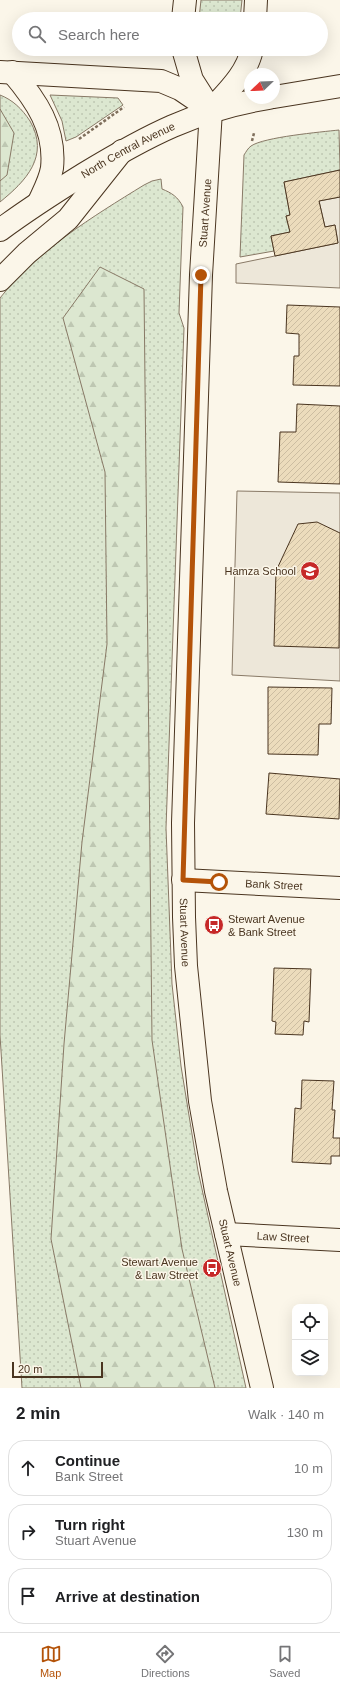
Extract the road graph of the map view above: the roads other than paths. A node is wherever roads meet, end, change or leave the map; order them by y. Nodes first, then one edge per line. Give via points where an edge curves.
1 (186, 0) edge
2 (256, 0) edge
3 (184, 12) edge
4 (255, 12) edge
5 (185, 56) edge
6 (250, 56) edge
7 (6, 72) edge
8 (340, 86) edge
9 (280, 96) edge
10 (244, 101) edge
11 (210, 110) junction
12 (122, 151) junction
13 (39, 202) junction
14 (0, 230) edge
15 (0, 280) edge
16 (183, 880) junction
17 (340, 888) edge
18 (226, 1234) junction
19 (340, 1240) edge
20 (262, 1388) edge

1 - 3 main road
2 - 4 main road
5 - 11 main road via 192,80
6 - 11 main road via 239,78
7 - 11 main road via 161,81 180,89
7 - 13 main road via 38,106 48,126 52,168
8 - 9 main road
10 - 11 main road, North Central Avenue
11 - 12 main road, North Central Avenue via 145,138
11 - 16 main road, Stuart Avenue via 201,275
12 - 13 main road, North Central Avenue
12 - 15 main road via 68,219 27,253
13 - 14 main road, North Central Avenue
16 - 17 main road, Bank Street
16 - 18 main road, Stuart Avenue via 186,966 200,1101
18 - 19 main road, Law Street
18 - 20 main road, Stuart Avenue

